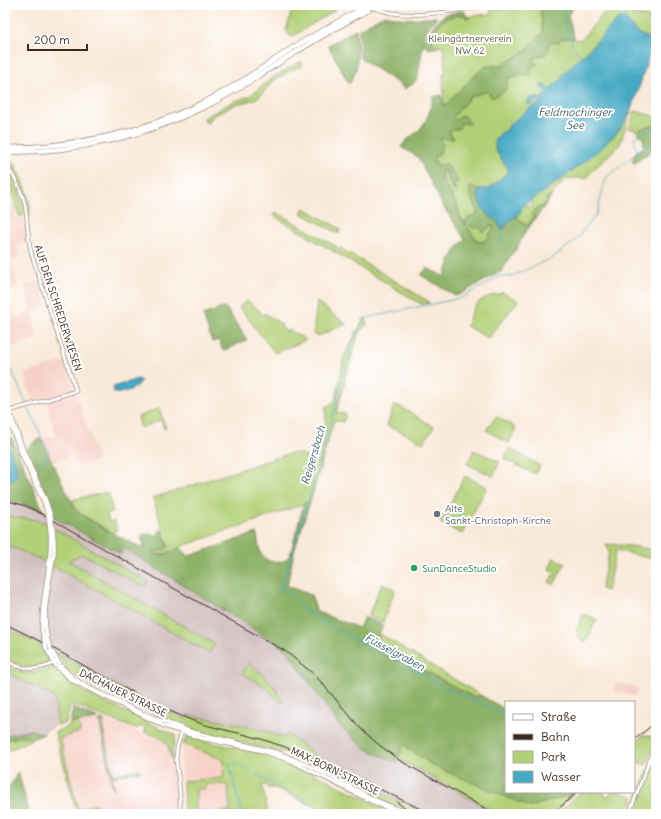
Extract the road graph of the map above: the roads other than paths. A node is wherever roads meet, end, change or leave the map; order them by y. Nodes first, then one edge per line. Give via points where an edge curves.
1 (362, 5) edge
2 (368, 5) edge
3 (377, 5) edge
4 (492, 5) edge
5 (5, 148) edge
6 (5, 152) edge
7 (29, 152) junction
8 (5, 156) edge
9 (5, 163) edge
10 (5, 399) edge
11 (7, 411) edge
12 (50, 516) junction
13 (5, 658) edge
14 (56, 662) junction
15 (182, 731) junction
16 (656, 744) edge
17 (180, 814) edge
18 (401, 814) edge
19 (409, 814) edge
20 (629, 814) edge

1 - 4 street, bridge via 379,11 410,15 427,15
2 - 5 highway via 229,89 171,117 90,140
3 - 7 highway via 228,95 182,117 142,132 103,142
6 - 7 highway
7 - 8 highway
9 - 11 street, AUF DEN SCHREDERWIESEN via 23,198 29,245 76,391
10 - 11 main road, DACHAUER STRASSE
11 - 12 main road, DACHAUER STRASSE
12 - 14 main road, DACHAUER STRASSE, bridge via 54,551 44,619 45,631
12 - 14 main road, DACHAUER STRASSE, bridge via 51,550 42,631 46,648
13 - 14 street via 17,666 30,669 43,668
14 - 15 main road, DACHAUER STRASSE via 67,677 83,688 164,726
15 - 17 street via 176,758
15 - 18 main road, MAX-BORN-STRASSE via 201,738 279,756
15 - 19 main road, MAX-BORN-STRASSE via 259,747 290,757
16 - 20 street

